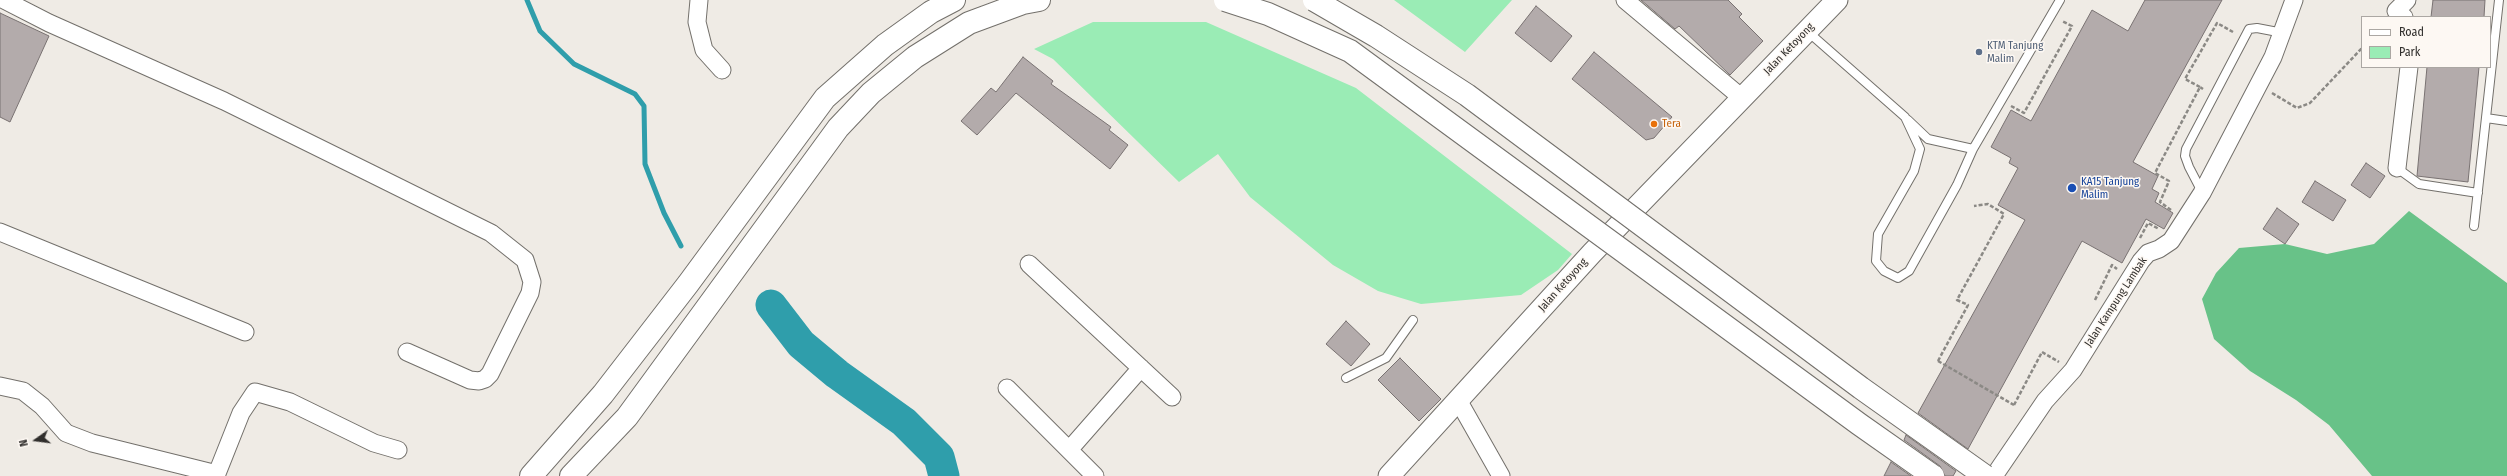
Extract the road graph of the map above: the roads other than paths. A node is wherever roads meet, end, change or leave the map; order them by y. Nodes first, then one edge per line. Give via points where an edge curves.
1 (4, 0) edge
2 (699, 0) edge
3 (954, 0) edge
4 (1038, 0) edge
5 (1225, 0) edge
6 (1314, 0) edge
7 (1625, 0) edge
8 (1837, 0) edge
9 (2060, 0) edge
10 (2294, 0) edge
11 (2407, 0) edge
12 (2499, 0) edge
13 (2403, 16) edge
14 (1806, 31) junction
15 (2283, 33) junction
16 (2409, 68) edge
17 (722, 70) dead end
18 (1742, 98) junction
19 (1906, 117) junction
20 (2486, 118) junction
21 (2507, 121) edge
22 (1973, 149) junction
23 (2397, 168) joint
24 (2202, 193) junction
25 (2478, 193) junction
26 (2474, 226) dead end
27 (0, 232) edge
28 (1029, 264) dead end
29 (1413, 320) dead end
30 (245, 332) dead end
31 (407, 352) dead end
32 (1141, 368) junction
33 (1346, 378) dead end
34 (0, 386) edge
35 (1007, 388) dead end
36 (1172, 397) dead end
37 (1458, 400) junction
38 (398, 450) dead end
39 (1070, 450) junction
40 (217, 475) edge
41 (530, 476) edge
42 (571, 476) edge
43 (1095, 476) edge
44 (1388, 476) edge
45 (1501, 476) edge
46 (1933, 476) edge
47 (1986, 476) edge
48 (1994, 476) edge

1 - 31 street via 55,26 224,101 377,176 491,233 526,260 532,282 530,293 490,374 485,379 470,380
2 - 17 street via 697,22 704,50
3 - 41 main road via 931,12 885,45 825,98 603,394
4 - 42 main road via 970,23 915,57 871,93 838,128 810,165 627,417
5 - 46 main road, bridge via 1268,14 1350,51
6 - 47 main road, bridge via 1376,36 1467,95 1861,388
7 - 18 street
8 - 14 street, Jalan Ketoyong
9 - 22 lane
10 - 15 street, Jalan Kampung Lambak
11 - 13 street via 2396,11
12 - 20 lane
14 - 18 street, Jalan Ketoyong
14 - 19 lane
15 - 24 street, Jalan Kampung Lambak
15 - 24 lane via 2249,29 2186,149 2189,167
16 - 23 street
18 - 37 street, Jalan Ketoyong via 1592,253
19 - 22 lane via 1928,139
19 - 22 lane via 1920,149 1914,170 1878,234 1876,261 1884,271 1898,278 1909,271 1957,185
20 - 21 lane
20 - 25 lane
23 - 25 lane via 2419,184
24 - 48 street, Jalan Kampung Lambak via 2171,241 2148,253 2141,261 2073,370 2045,401
25 - 26 lane
27 - 30 street
28 - 32 street
29 - 33 lane via 1386,358
32 - 36 street
32 - 39 street
34 - 40 street via 23,391 42,406 66,433 92,443
35 - 39 street
37 - 44 street, Jalan Ketoyong
37 - 45 street
38 - 40 street via 374,443 290,402 255,392 241,413
39 - 43 street

